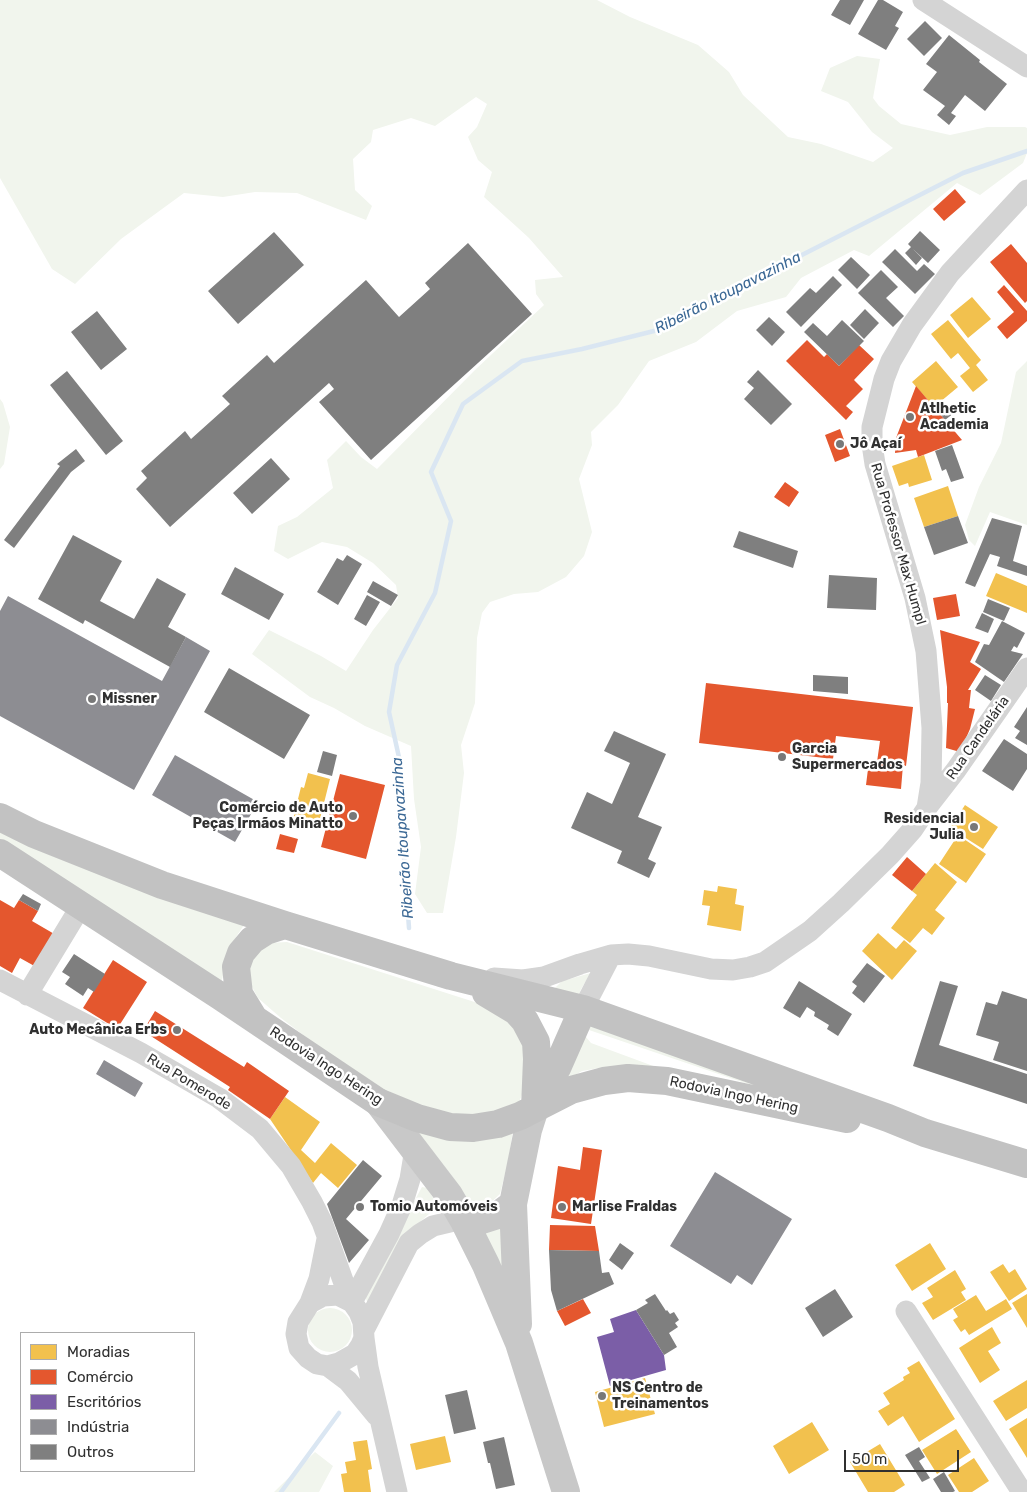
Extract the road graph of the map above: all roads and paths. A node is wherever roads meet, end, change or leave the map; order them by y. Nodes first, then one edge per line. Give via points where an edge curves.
1 (923, 0) edge
2 (1027, 67) edge
3 (1027, 190) edge
4 (1027, 668) edge
5 (927, 808) junction
6 (0, 817) edge
7 (0, 853) edge
8 (81, 906) junction
9 (285, 925) junction
10 (611, 956) junction
11 (452, 976) junction
12 (0, 980) edge
13 (27, 995) junction
14 (583, 1009) junction
15 (254, 1018) junction
16 (378, 1102) junction
17 (535, 1108) junction
18 (924, 1133) junction
19 (415, 1149) junction
20 (1027, 1164) edge
21 (513, 1204) junction
22 (464, 1221) junction
23 (327, 1239) junction
24 (351, 1301) junction
25 (310, 1303) junction
26 (906, 1311) dead end
27 (364, 1334) junction
28 (519, 1343) junction
29 (328, 1366) junction
30 (381, 1422) junction
31 (397, 1492) edge
32 (566, 1492) edge
33 (1022, 1492) edge

1 - 2 street
3 - 5 street, Rua Professor Max Humpl via 950,273 917,318 884,379 872,427 876,464 915,598 926,651 932,728
4 - 5 street, Rua Candelária
5 - 10 street, Rua Professor Max Humpl via 890,855 841,903 810,932 766,962 733,970 711,969 649,956
6 - 9 highway, Rodovia Ingo Hering via 34,834 162,885
7 - 8 highway, Rodovia Ingo Hering
8 - 13 street
8 - 15 highway, Rodovia Ingo Hering
9 - 11 highway, Rodovia Ingo Hering
9 - 15 highway via 252,940 236,967 239,994
10 - 11 street, Rua Professor Max Humpl via 544,977 523,980
10 - 14 street
11 - 14 highway, Rodovia Ingo Hering
11 - 17 highway via 495,998 525,1021 536,1042
12 - 13 street, Rua Pomerode
13 - 23 street, Rua Pomerode via 141,1053 219,1098 260,1128 291,1166 322,1222
14 - 17 highway
14 - 18 highway, Rodovia Ingo Hering
15 - 16 highway, Rodovia Ingo Hering
16 - 17 highway, Rodovia Ingo Hering via 417,1118 450,1127 473,1128 498,1124
16 - 19 main road
17 - 18 highway, Rodovia Ingo Hering via 571,1090 628,1078 667,1081
17 - 21 main road
18 - 20 highway, Rodovia Ingo Hering
19 - 22 main road
19 - 24 street via 402,1205
21 - 22 main road via 498,1215 479,1221
21 - 28 main road
22 - 27 street via 433,1226 409,1243
22 - 28 main road
23 - 24 street, Rua Pomerode
23 - 25 street via 319,1279
24 - 25 street via 338,1295 323,1296
24 - 27 street via 361,1317
25 - 29 street via 298,1322 299,1348 317,1364
26 - 33 street
27 - 29 street via 355,1354
27 - 30 street
28 - 32 main road
29 - 30 street via 348,1381
30 - 31 street

